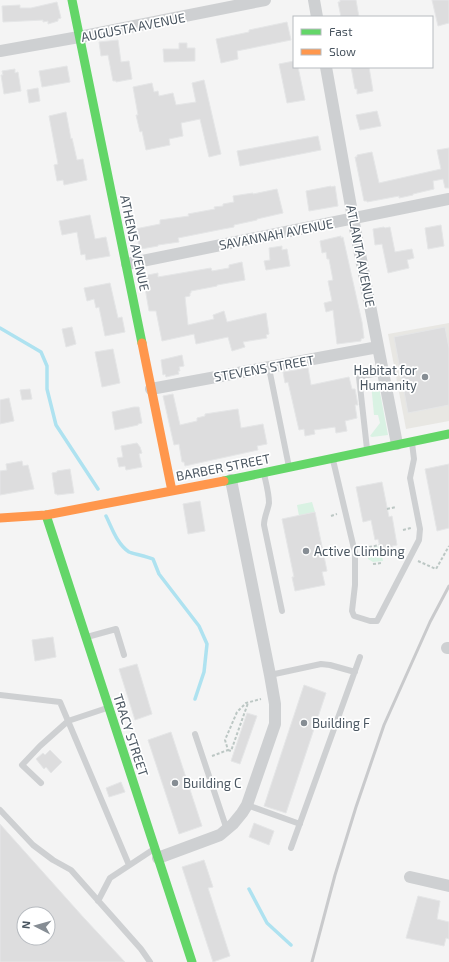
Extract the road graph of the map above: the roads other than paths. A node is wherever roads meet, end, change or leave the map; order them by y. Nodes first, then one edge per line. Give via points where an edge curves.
1 (72, 0) edge
2 (265, 0) edge
3 (314, 0) edge
4 (317, 16) edge
5 (79, 37) junction
6 (0, 51) edge
7 (326, 68) edge
8 (449, 199) edge
9 (353, 218) junction
10 (126, 264) junction
11 (378, 348) junction
12 (269, 368) junction
13 (383, 372) junction
14 (151, 389) junction
15 (449, 434) edge
16 (412, 442) junction
17 (397, 444) junction
18 (367, 451) junction
19 (333, 458) junction
20 (289, 467) junction
21 (264, 472) junction
22 (231, 480) junction
23 (172, 491) junction
24 (46, 515) junction
25 (0, 518) edge
26 (282, 611) dead end
27 (85, 637) junction
28 (124, 655) dead end
29 (360, 656) dead end
30 (355, 672) junction
31 (270, 675) junction
32 (0, 695) edge
33 (109, 708) junction
34 (68, 721) junction
35 (195, 734) dead end
36 (40, 783) dead end
37 (247, 805) junction
38 (0, 810) edge
39 (300, 824) junction
40 (227, 830) junction
41 (291, 848) dead end
42 (157, 853) junction
43 (129, 865) junction
44 (410, 877) dead end
45 (449, 886) edge
46 (98, 901) junction
47 (150, 962) edge
48 (192, 962) edge

1 - 5 street, ATHENS AVENUE
2 - 5 street, AUGUSTA AVENUE
3 - 4 street
5 - 6 street, AUGUSTA AVENUE
5 - 10 street, ATHENS AVENUE
7 - 9 street, ATLANTA AVENUE
8 - 9 street, SAVANNAH AVENUE
9 - 10 street, SAVANNAH AVENUE
9 - 11 street, ATLANTA AVENUE
10 - 14 street, ATHENS AVENUE
11 - 12 street, STEVENS STREET
11 - 13 street, ATLANTA AVENUE
12 - 14 street, STEVENS STREET
12 - 20 lane
13 - 17 street, ATLANTA AVENUE
13 - 18 lane via 359,377
14 - 23 street, ATHENS AVENUE
15 - 16 street, BARBER STREET
16 - 17 street, BARBER STREET
16 - 19 lane via 414,459 410,478 420,529 419,540 377,621 354,616 352,611 355,553
17 - 18 street, BARBER STREET
18 - 19 street, BARBER STREET
19 - 20 street, BARBER STREET
20 - 21 street, BARBER STREET
21 - 22 street, BARBER STREET
21 - 26 lane via 268,495 264,525
22 - 23 street, BARBER STREET
22 - 31 street
23 - 24 street, BARBER STREET
24 - 25 street, BARBER STREET
24 - 27 street, TRACY STREET
27 - 28 lane via 116,628
27 - 33 street, TRACY STREET
29 - 30 lane
30 - 31 lane via 321,664
30 - 39 lane
31 - 37 street via 275,704 274,724
32 - 34 lane via 60,702
33 - 34 lane
33 - 42 street, TRACY STREET
34 - 36 lane via 22,765
34 - 43 lane
35 - 40 lane
37 - 39 lane
37 - 40 street
38 - 46 lane via 33,845 71,870
39 - 41 lane
40 - 42 street via 212,839
42 - 43 lane
42 - 48 street, TRACY STREET
43 - 46 lane via 110,878
44 - 45 street
46 - 47 lane

